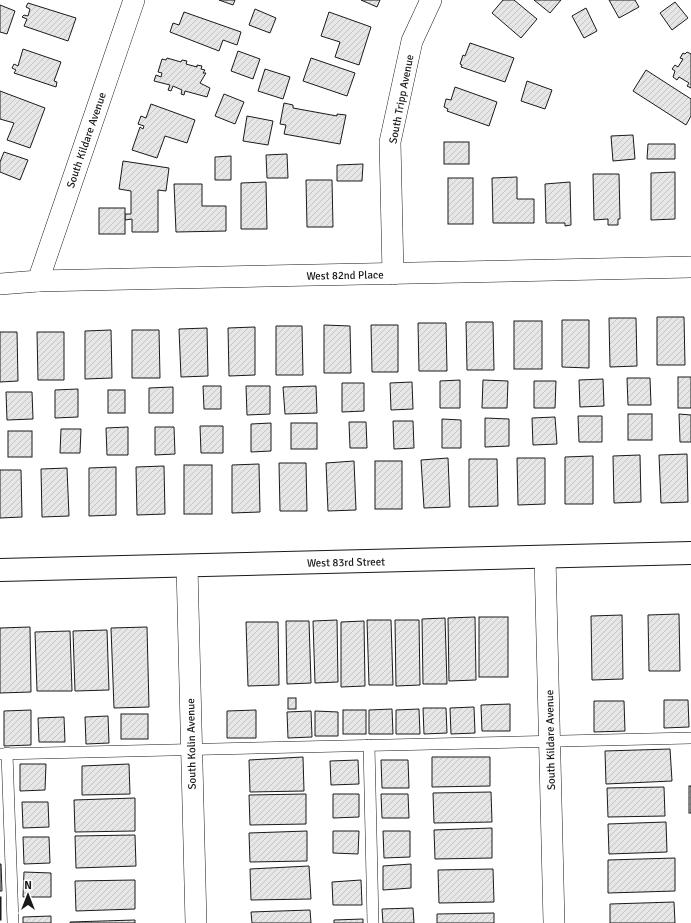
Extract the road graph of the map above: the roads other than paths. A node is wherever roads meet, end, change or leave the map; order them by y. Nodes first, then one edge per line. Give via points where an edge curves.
1 (134, 0) edge
2 (431, 0) edge
3 (691, 268) edge
4 (393, 274) junction
5 (38, 281) junction
6 (0, 284) edge
7 (691, 553) edge
8 (545, 557) junction
9 (187, 566) junction
10 (0, 570) edge
11 (691, 738) edge
12 (550, 741) junction
13 (369, 745) junction
14 (191, 748) junction
15 (4, 754) edge
16 (13, 923) edge
17 (196, 923) edge
18 (373, 923) edge
19 (554, 923) edge

1 - 5 street, South Kildare Avenue
2 - 4 street, South Tripp Avenue via 412,41 390,142
3 - 4 street, West 82nd Place
4 - 5 street, West 82nd Place
5 - 6 street, West 82nd Place
7 - 8 street, West 83rd Street
8 - 9 street, West 83rd Street
8 - 12 street, South Kildare Avenue
9 - 10 street, West 83rd Street
9 - 14 street, South Kolin Avenue
11 - 12 lane
12 - 13 lane
12 - 19 street, South Kildare Avenue
13 - 14 lane
13 - 18 lane
14 - 15 lane
14 - 17 street, South Kolin Avenue
15 - 16 lane

